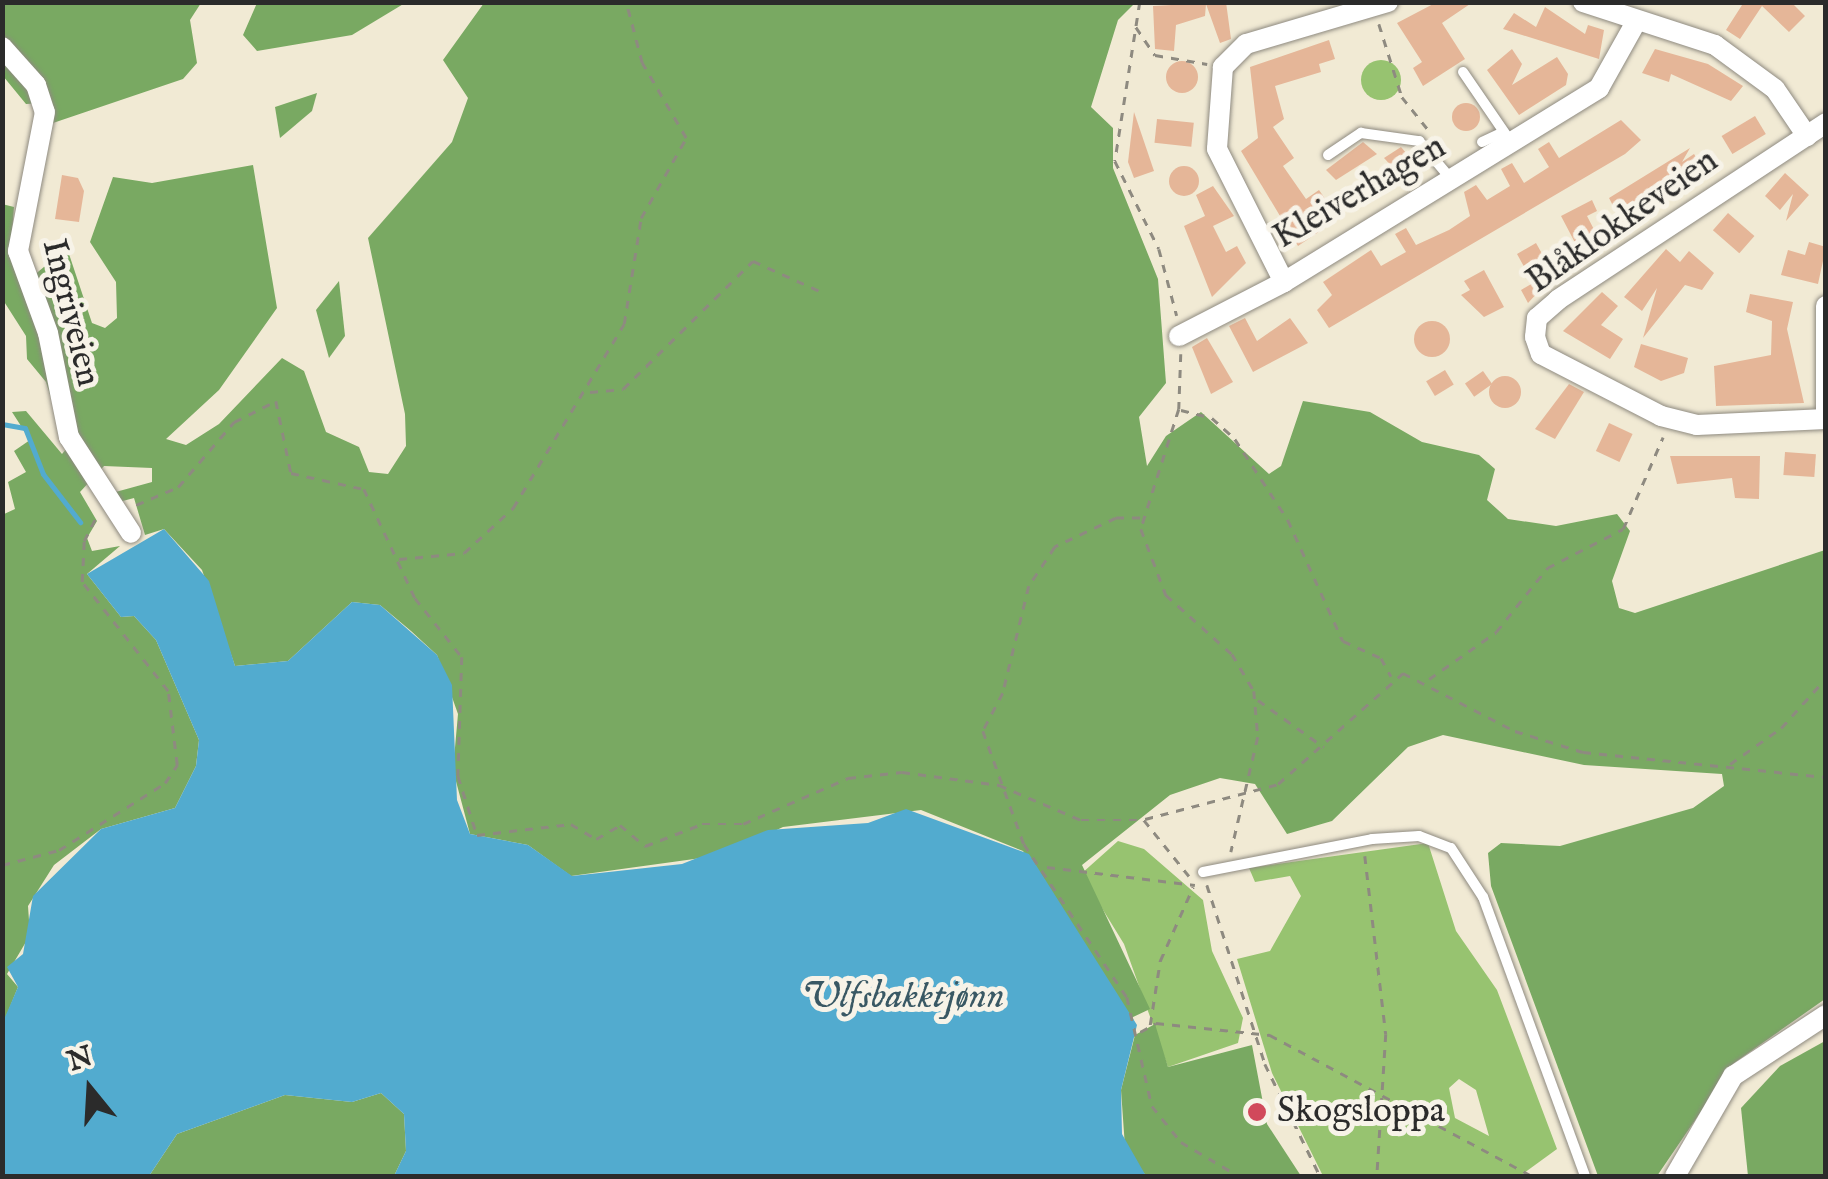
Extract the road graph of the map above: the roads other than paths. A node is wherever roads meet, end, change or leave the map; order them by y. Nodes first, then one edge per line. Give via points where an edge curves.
1 (1583, 2) edge
2 (1380, 5) edge
3 (1636, 22) junction
4 (2, 47) edge
5 (1463, 72) dead end
6 (1826, 123) edge
7 (1807, 136) junction
8 (1507, 137) junction
9 (1482, 142) dead end
10 (1328, 155) dead end
11 (1451, 180) junction
12 (1284, 282) junction
13 (1826, 306) edge
14 (1180, 336) road end
15 (1826, 411) edge
16 (1826, 419) edge
17 (120, 519) road end
18 (1205, 877) road end
19 (1826, 1015) edge
20 (1584, 1176) edge
21 (1675, 1176) edge

1 - 3 street
2 - 12 street, Kleiverhagen via 1246,44 1223,66 1217,149
3 - 7 street via 1746,64
3 - 8 street, Kleiverhagen via 1599,88
4 - 17 street, Ingriveien via 36,85 45,112 18,251 48,333 69,437
5 - 8 lane
6 - 7 street, Blåklokkeveien
7 - 16 street, Blåklokkeveien via 1537,318 1541,354 1670,418
8 - 9 lane
8 - 11 street, Kleiverhagen
10 - 11 lane via 1360,133 1419,140
11 - 12 street, Kleiverhagen
12 - 14 street
13 - 15 street
18 - 20 lane via 1223,867 1369,840 1429,838 1467,864
19 - 21 street via 1733,1076

